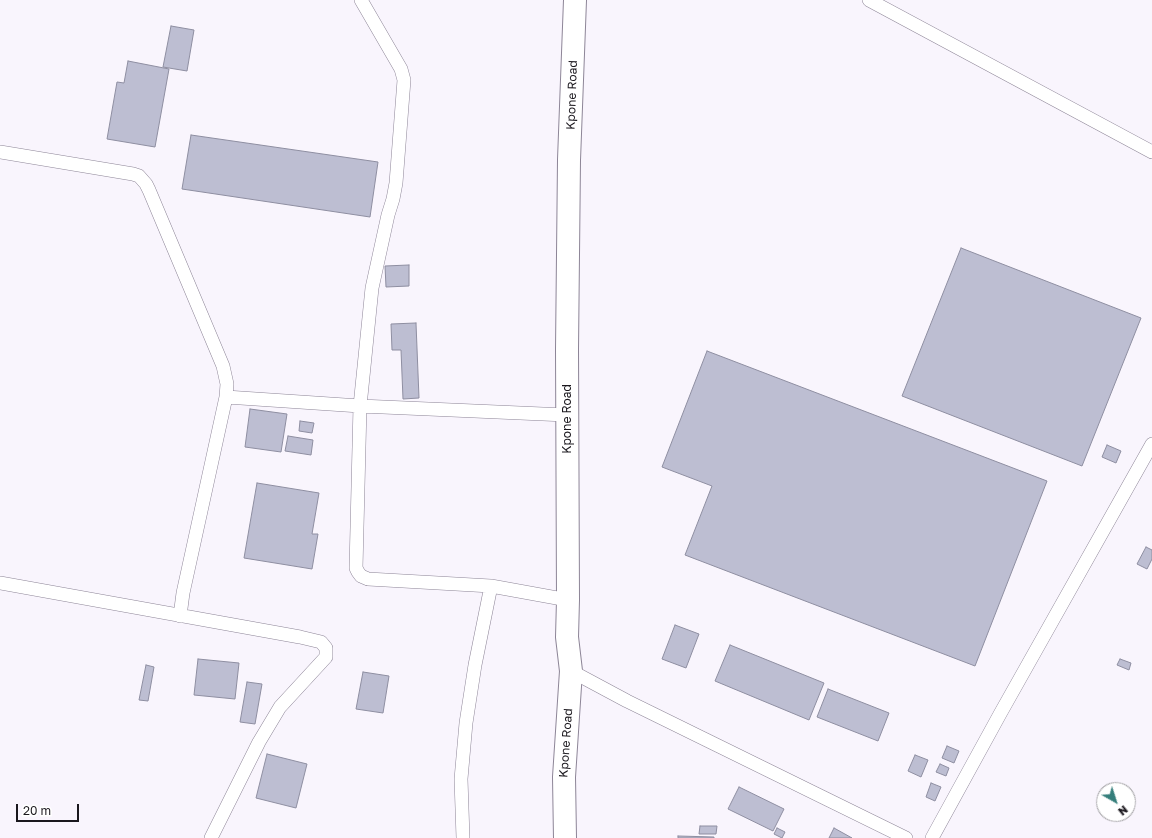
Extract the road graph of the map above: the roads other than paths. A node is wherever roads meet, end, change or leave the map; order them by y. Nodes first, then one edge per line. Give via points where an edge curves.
1 (361, 0) edge
2 (575, 0) edge
3 (869, 0) edge
4 (0, 152) edge
5 (1152, 152) edge
6 (226, 397) junction
7 (360, 406) junction
8 (566, 414) junction
9 (1152, 444) edge
10 (0, 583) edge
11 (491, 586) junction
12 (568, 600) junction
13 (180, 616) junction
14 (571, 671) junction
15 (211, 838) edge
16 (463, 838) edge
17 (565, 838) edge
18 (906, 838) edge
19 (932, 838) edge

1 - 7 lane via 401,69 404,80 396,183 372,288
2 - 8 main road, Kpone Road via 569,160
3 - 5 lane
4 - 6 lane via 133,174 143,180 223,366 227,384
6 - 7 lane
6 - 13 lane
7 - 8 lane
7 - 11 lane via 356,568 358,572 368,579
8 - 12 main road, Kpone Road
9 - 19 lane
10 - 13 lane
11 - 12 lane
11 - 16 lane via 466,723 461,779
12 - 14 main road, Kpone Road via 567,637
13 - 15 lane via 300,637 321,642 326,648 326,656 280,707 259,742
14 - 17 main road, Kpone Road via 564,777
14 - 18 lane

